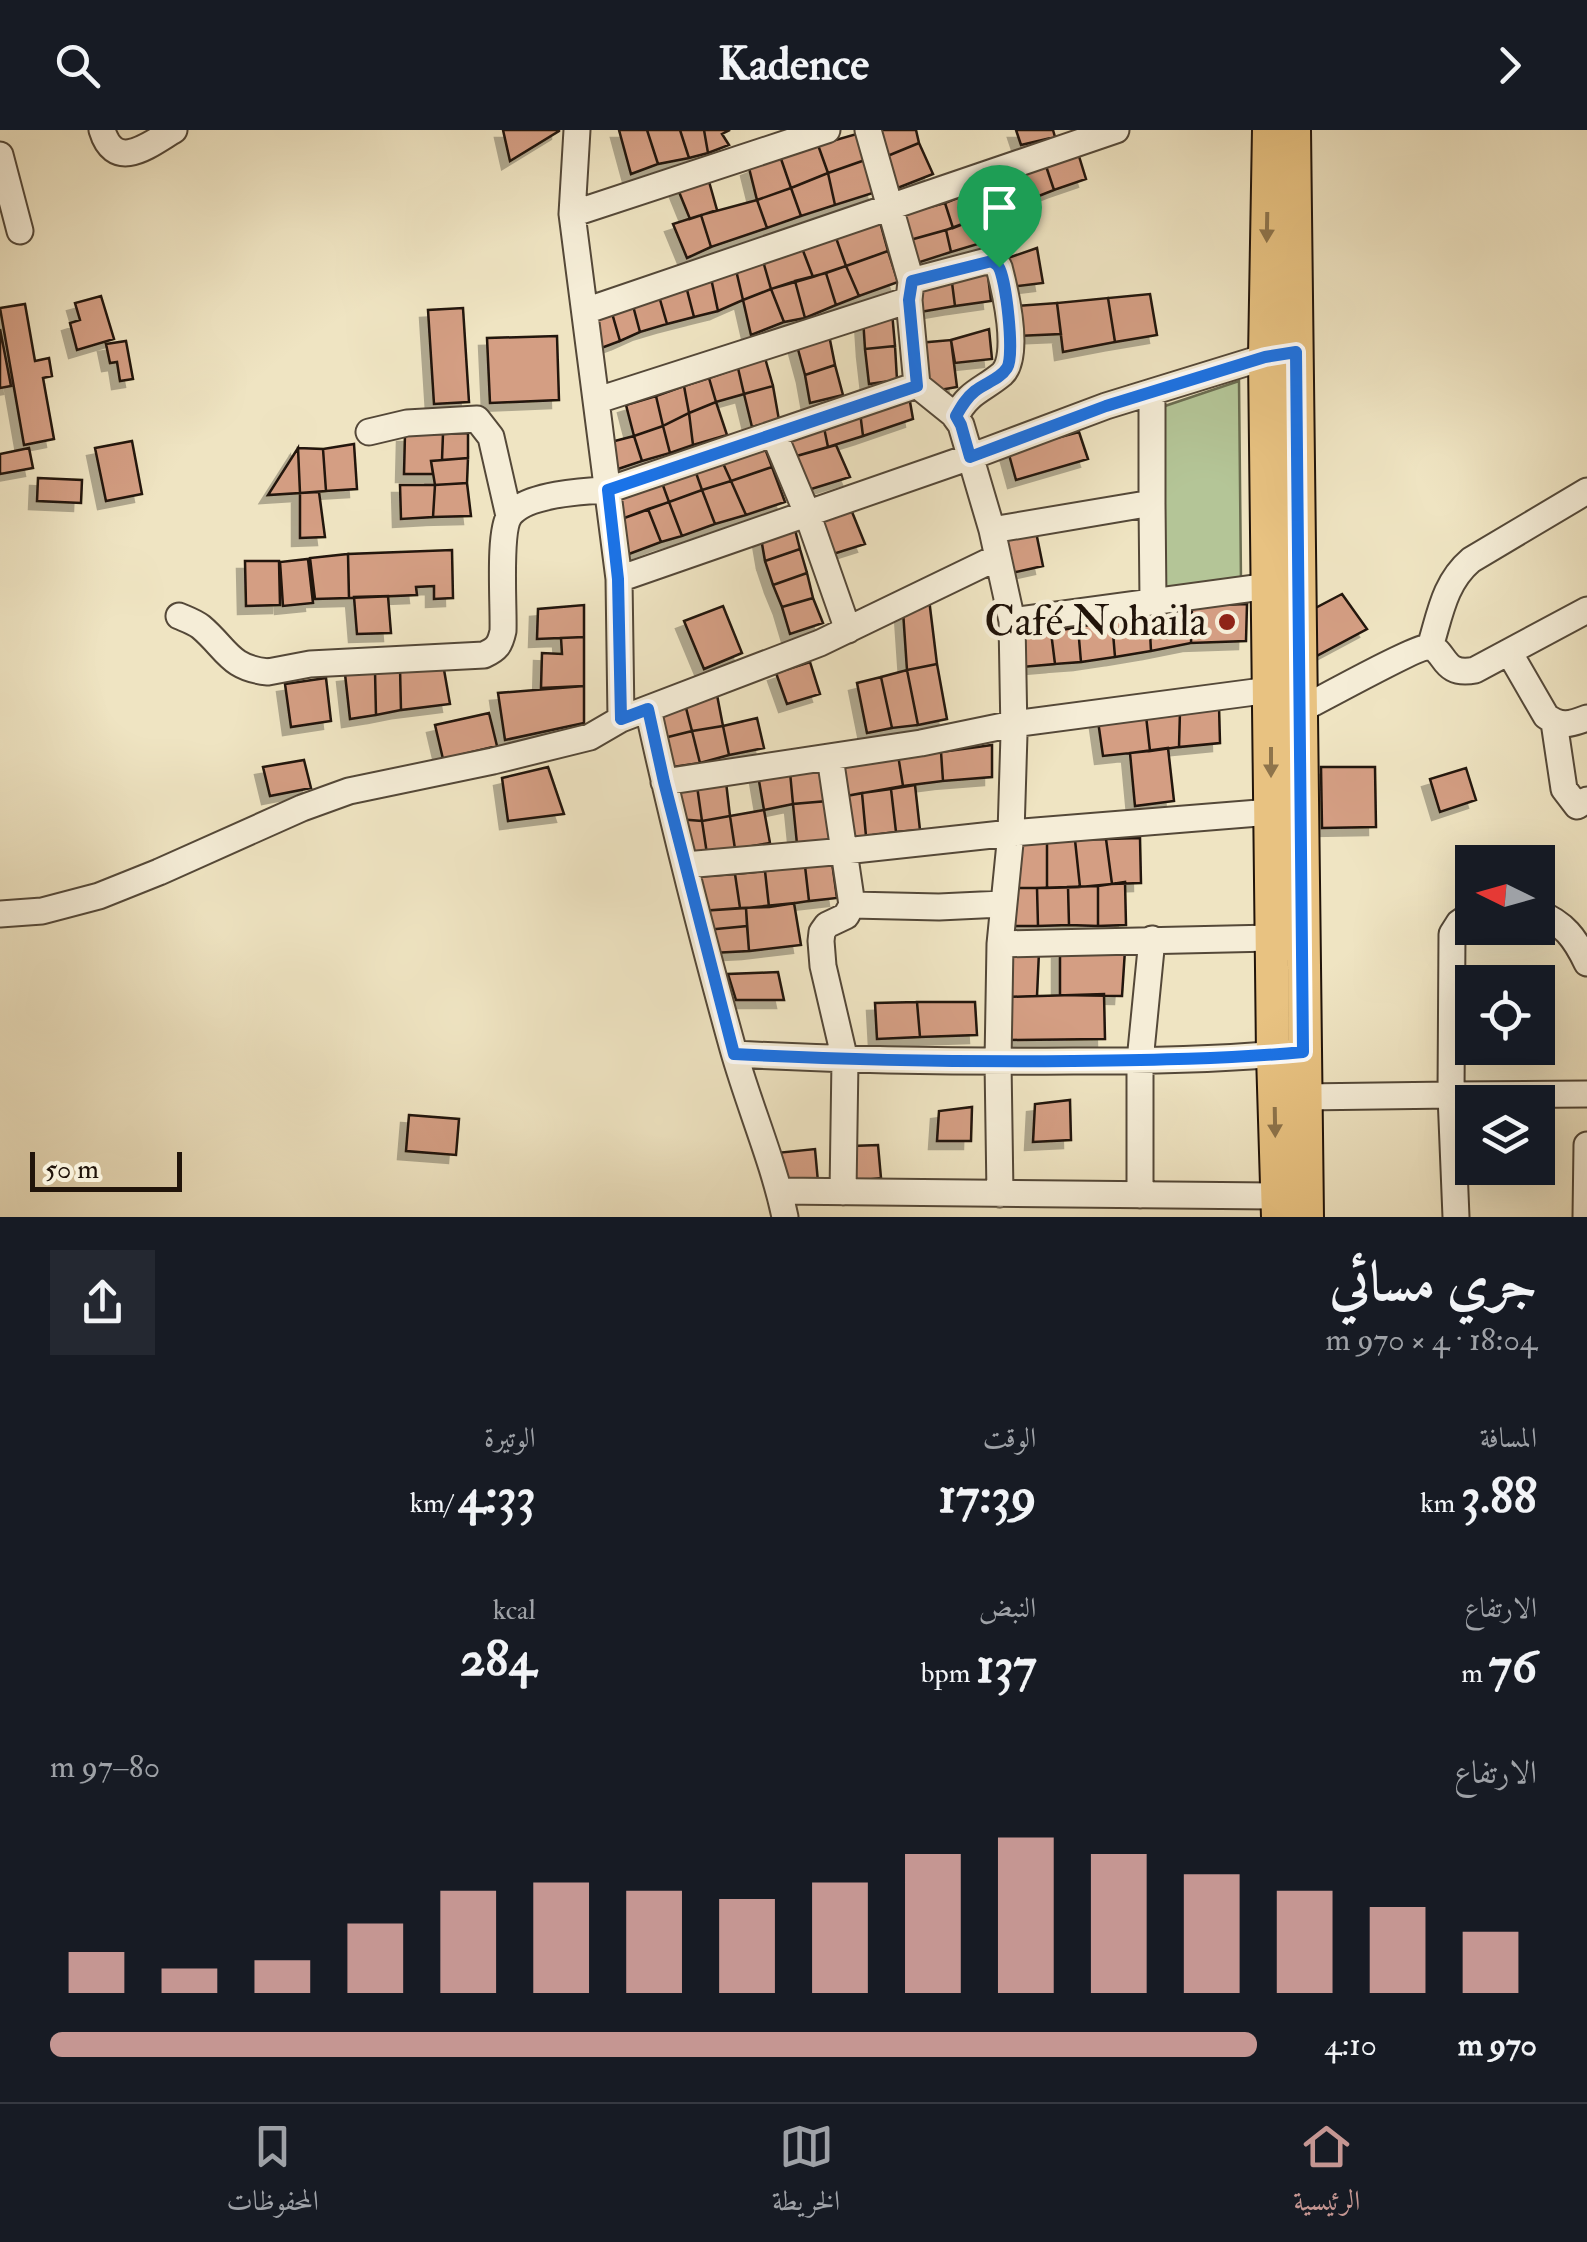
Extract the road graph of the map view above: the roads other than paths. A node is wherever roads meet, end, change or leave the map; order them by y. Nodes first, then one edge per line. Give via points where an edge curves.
1 (102, 130) edge
2 (174, 130) edge
3 (577, 130) edge
4 (827, 130) edge
5 (868, 130) edge
6 (1116, 130) edge
7 (1269, 130) edge
8 (1294, 130) edge
9 (0, 154) edge
10 (892, 208) junction
11 (572, 214) junction
12 (20, 231) dead end
13 (910, 290) junction
14 (585, 310) junction
15 (1280, 355) junction
16 (917, 386) junction
17 (1152, 392) junction
18 (598, 400) junction
19 (956, 416) junction
20 (369, 432) dead end
21 (774, 434) junction
22 (970, 457) junction
23 (608, 490) junction
24 (1587, 491) edge
25 (1152, 503) junction
26 (807, 513) junction
27 (509, 516) junction
28 (992, 530) junction
29 (998, 557) junction
30 (618, 579) junction
31 (1284, 584) junction
32 (1153, 601) junction
33 (1587, 610) edge
34 (179, 616) dead end
35 (1012, 621) junction
36 (848, 630) junction
37 (1430, 647) junction
38 (1509, 652) junction
39 (1270, 690) junction
40 (648, 709) junction
41 (1300, 710) junction
42 (1587, 718) edge
43 (621, 719) junction
44 (1554, 722) junction
45 (1013, 724) junction
46 (830, 757) junction
47 (664, 782) junction
48 (1587, 800) edge
49 (1271, 812) junction
50 (1011, 833) junction
51 (845, 851) junction
52 (684, 865) junction
53 (1002, 904) junction
54 (852, 905) junction
55 (0, 914) edge
56 (1555, 922) edge
57 (1455, 929) edge
58 (1272, 938) junction
59 (1152, 940) junction
60 (1000, 944) junction
61 (1587, 963) edge
62 (1288, 1053) junction
63 (734, 1054) junction
64 (845, 1060) junction
65 (1140, 1060) junction
66 (998, 1062) junction
67 (1587, 1094) edge
68 (1452, 1096) junction
69 (1304, 1097) junction
70 (1587, 1145) edge
71 (779, 1190) junction
72 (843, 1192) junction
73 (1140, 1196) junction
74 (1010, 1202) edge
75 (1277, 1207) edge
76 (785, 1217) edge
77 (1307, 1217) edge
78 (1456, 1217) edge
79 (1586, 1217) edge

1 - 2 street via 108,146 126,153
3 - 11 street
4 - 11 street
5 - 10 street
6 - 10 street
7 -> 15 main road
8 - 15 main road
9 - 12 street
10 - 13 street
10 - 14 street
11 - 14 street
13 - 16 street
13 - 18 street
13 - 19 street via 983,262 999,267 1010,362
14 - 18 street
15 - 17 street
15 - 31 main road
16 - 19 street
16 - 21 street
17 - 22 street
17 - 25 street
18 - 23 street
19 - 22 street
20 - 27 street via 476,419 491,437
21 - 23 street
21 - 26 street
22 - 26 street
22 - 28 street
23 - 27 street via 568,492
23 - 30 street
24 - 37 street via 1461,569 1445,594
25 - 28 street
25 - 32 street
26 - 30 street
26 - 36 street
27 - 34 street via 503,533 503,631 500,644 484,654 259,671 242,666 200,625
28 - 29 street
29 - 35 street
29 - 36 street
30 - 43 street
31 - 32 street
31 - 39 main road
31 - 41 main road
32 - 35 street
33 - 38 street
35 - 45 street
36 - 40 street
37 - 38 street via 1463,672
37 - 41 street
38 - 44 street
39 - 45 street
39 -> 49 main road
40 - 43 street
40 - 47 street
41 - 62 main road
42 - 44 street
43 - 55 street via 590,738 349,790 99,896 42,912
44 - 48 street via 1564,789 1577,806
45 - 46 street
45 - 50 street
46 - 47 street
46 - 51 street
47 - 52 street
49 - 50 street
49 - 58 main road
50 - 51 street
50 - 53 street
51 - 52 street
51 - 54 street
52 - 63 street
53 - 54 street
53 - 60 street
54 - 64 street via 827,925 820,941
56 - 61 street via 1578,943
57 - 68 street
58 - 59 street
58 - 62 main road
59 - 60 street
59 - 65 street
60 - 66 street
62 - 65 street
62 - 69 main road
62 -> 75 main road
63 - 64 street
63 - 71 street
64 - 66 street
64 - 72 street
65 - 66 street
65 - 73 street
66 - 74 street
67 - 68 street
68 - 69 street
68 - 78 street
69 - 77 main road
70 - 79 street
71 - 72 street
71 - 76 street
72 - 74 street
73 - 74 street
73 - 75 street

